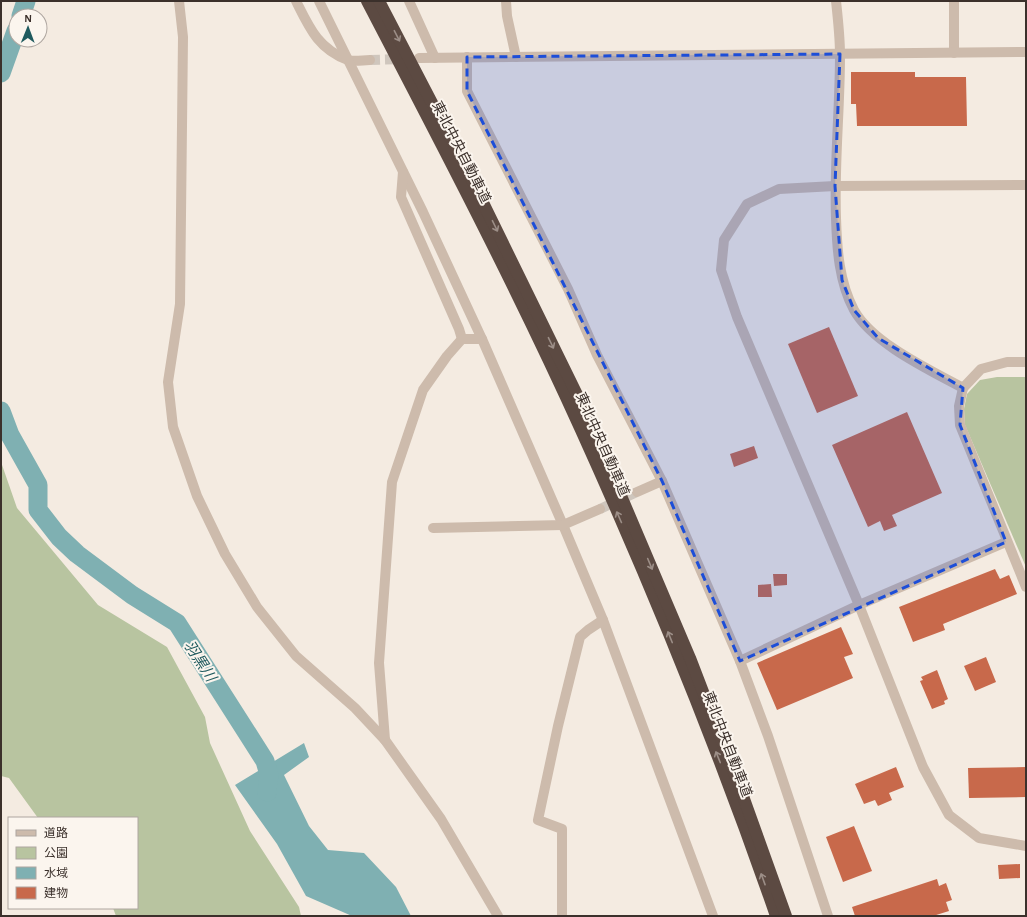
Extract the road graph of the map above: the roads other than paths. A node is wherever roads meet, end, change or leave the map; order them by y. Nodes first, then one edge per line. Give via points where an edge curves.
1 (179, 1) edge
2 (296, 1) edge
3 (320, 1) edge
4 (367, 1) edge
5 (379, 1) edge
6 (409, 1) edge
7 (506, 1) edge
8 (836, 1) edge
9 (954, 1) edge
10 (1026, 52) edge
11 (954, 53) junction
12 (840, 54) junction
13 (467, 57) junction
14 (516, 57) junction
15 (419, 58) dead end
16 (435, 58) junction
17 (349, 60) junction
18 (370, 60) tunnel mouth
19 (403, 171) junction
20 (1026, 185) edge
21 (835, 186) junction
22 (462, 339) junction
23 (482, 339) junction
24 (1026, 362) edge
25 (963, 388) junction
26 (662, 481) junction
27 (637, 492) tunnel mouth
28 (600, 509) tunnel mouth
29 (563, 525) junction
30 (433, 528) dead end
31 (1006, 542) junction
32 (1026, 587) edge
33 (859, 605) junction
34 (603, 620) junction
35 (740, 661) junction
36 (385, 740) junction
37 (1026, 846) edge
38 (498, 916) edge
39 (562, 916) edge
40 (712, 916) edge
41 (776, 916) edge
42 (786, 916) edge
43 (828, 916) edge

1 - 36 street via 183,37 180,304 168,382 173,427 197,496 225,554 257,607 296,656 355,708
2 - 17 street via 322,46
3 - 17 street
41 -> 4 highway, 東北中央自動車道 via 731,790 638,559 580,428 456,171
5 -> 42 highway, 東北中央自動車道 via 469,174 585,412 690,658
6 - 16 street
7 - 14 street
8 - 12 street
9 - 11 street
10 - 11 street
11 - 12 street
12 - 14 street
12 - 21 street
13 - 14 street
13 - 16 street
13 - 26 street via 467,90
15 - 16 street
17 - 18 street
17 - 19 street
19 - 22 street via 401,197
19 - 23 street
20 - 21 street
21 - 25 street via 842,280 854,310 878,338 923,367
21 - 33 street via 779,189 746,204 724,240 721,270 738,317
22 - 23 street
22 - 36 street via 423,390 392,482 379,663
23 - 29 street
24 - 25 street via 1007,362 981,368
25 - 31 street via 959,406 960,425
26 - 27 street
26 - 35 street
28 - 29 street
29 - 30 street
29 - 34 street
31 - 32 street
31 - 33 street
33 - 35 street
33 - 37 street via 923,767 949,814 979,838
34 - 39 street via 580,637 538,820 562,829
34 - 40 street
35 - 43 street via 768,736
36 - 38 street via 441,819

